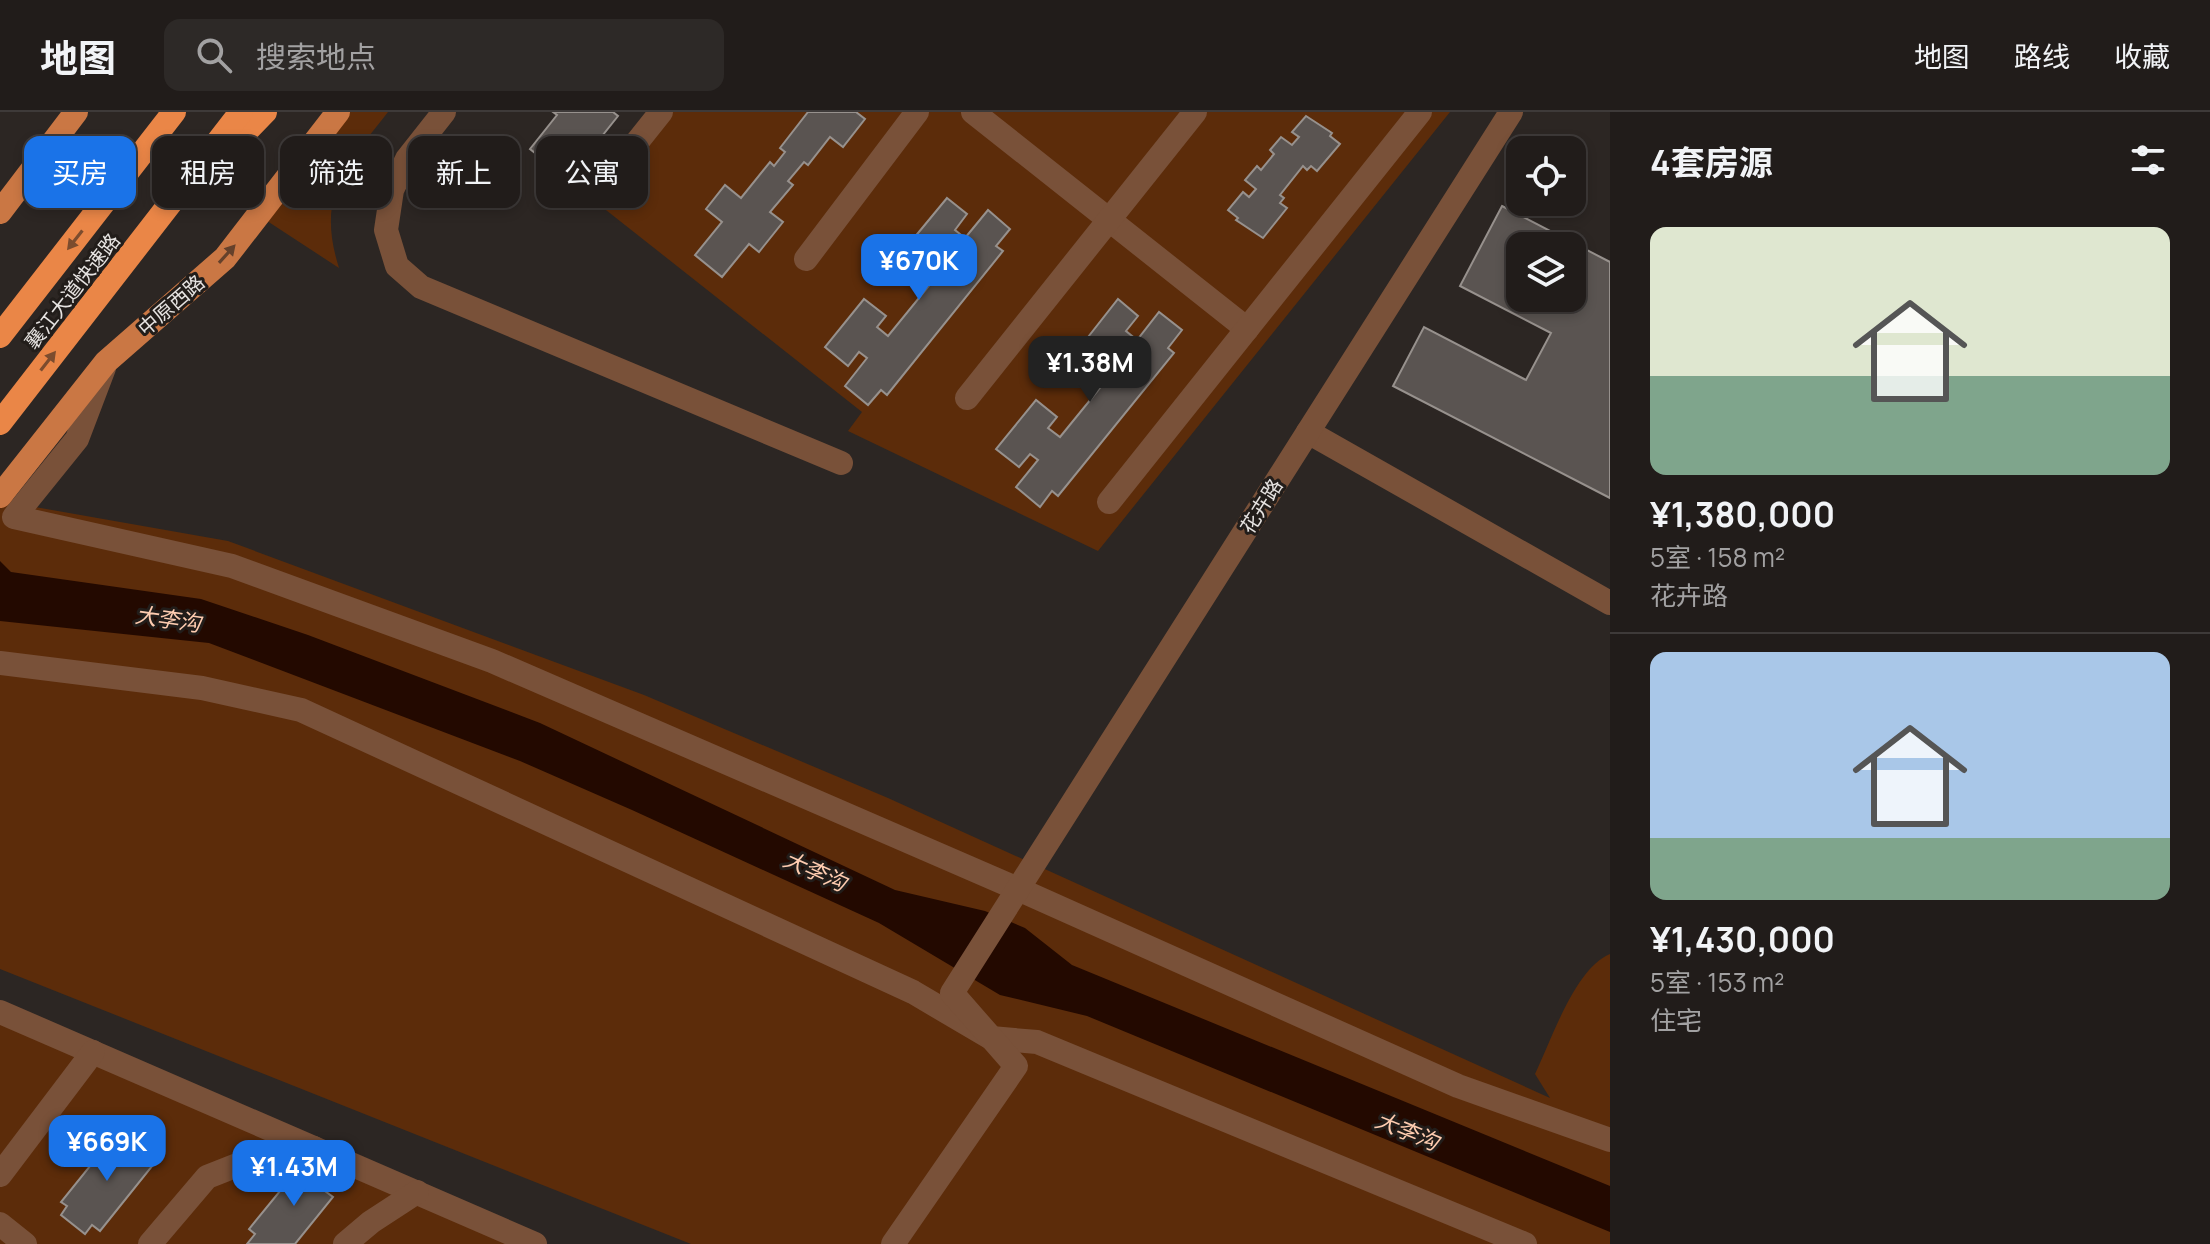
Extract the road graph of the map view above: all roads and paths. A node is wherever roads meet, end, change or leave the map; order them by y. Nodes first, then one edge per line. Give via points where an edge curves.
1 (76, 112) edge
2 (154, 112) edge
3 (174, 112) edge
4 (241, 112) edge
5 (265, 112) edge
6 (338, 112) edge
7 (444, 112) edge
8 (661, 112) edge
9 (917, 112) edge
10 (973, 112) edge
11 (1195, 112) edge
12 (1420, 112) edge
13 (1511, 112) edge
14 (642, 136) edge
15 (136, 145) edge
16 (136, 161) edge
17 (100, 208) edge
18 (0, 212) edge
19 (1110, 220) junction
20 (144, 236) junction
21 (806, 259) dead end
22 (1247, 329) junction
23 (0, 336) edge
24 (106, 362) junction
25 (967, 398) dead end
26 (0, 423) edge
27 (1308, 432) junction
28 (841, 463) dead end
29 (0, 496) edge
30 (1109, 502) dead end
31 (1610, 603) edge
32 (0, 663) edge
33 (1015, 894) junction
34 (0, 1012) edge
35 (991, 1038) junction
36 (93, 1052) junction
37 (1610, 1140) edge
38 (314, 1148) junction
39 (0, 1175) edge
40 (417, 1192) junction
41 (0, 1224) edge
42 (530, 1243) edge
43 (25, 1244) edge
44 (150, 1244) edge
45 (345, 1244) edge
46 (893, 1244) edge
47 (1525, 1244) edge

1 - 18 main road
2 - 15 highway
3 - 16 highway, 襄江大道快速路
4 - 20 highway, 襄江大道快速路
5 - 20 highway
24 -> 6 main road, 中原西路 via 225,258
7 - 28 street via 407,159 392,190 386,230 397,266 421,287
8 - 14 street
9 - 21 street
10 - 19 street
11 - 19 street
12 - 22 street
13 - 27 street, 花卉路
17 -> 23 highway, 襄江大道快速路
19 - 22 street
19 - 25 street
26 -> 20 highway, 襄江大道快速路
22 - 30 street
24 - 29 main road, 中原西路
24 - 33 street via 77,439 14,517 232,566 492,661
27 - 31 street
27 - 33 street, 花卉路
32 - 35 street via 202,688 301,710 913,992
33 - 35 street, 花卉路 via 952,993
33 - 37 street via 1458,1086
34 - 36 street
35 - 46 street via 1016,1066
35 - 47 street via 1037,1042
36 - 38 street
36 - 39 street
38 - 40 street
38 - 44 street via 245,1162 207,1177
40 - 42 street
40 - 45 street
41 - 43 street

